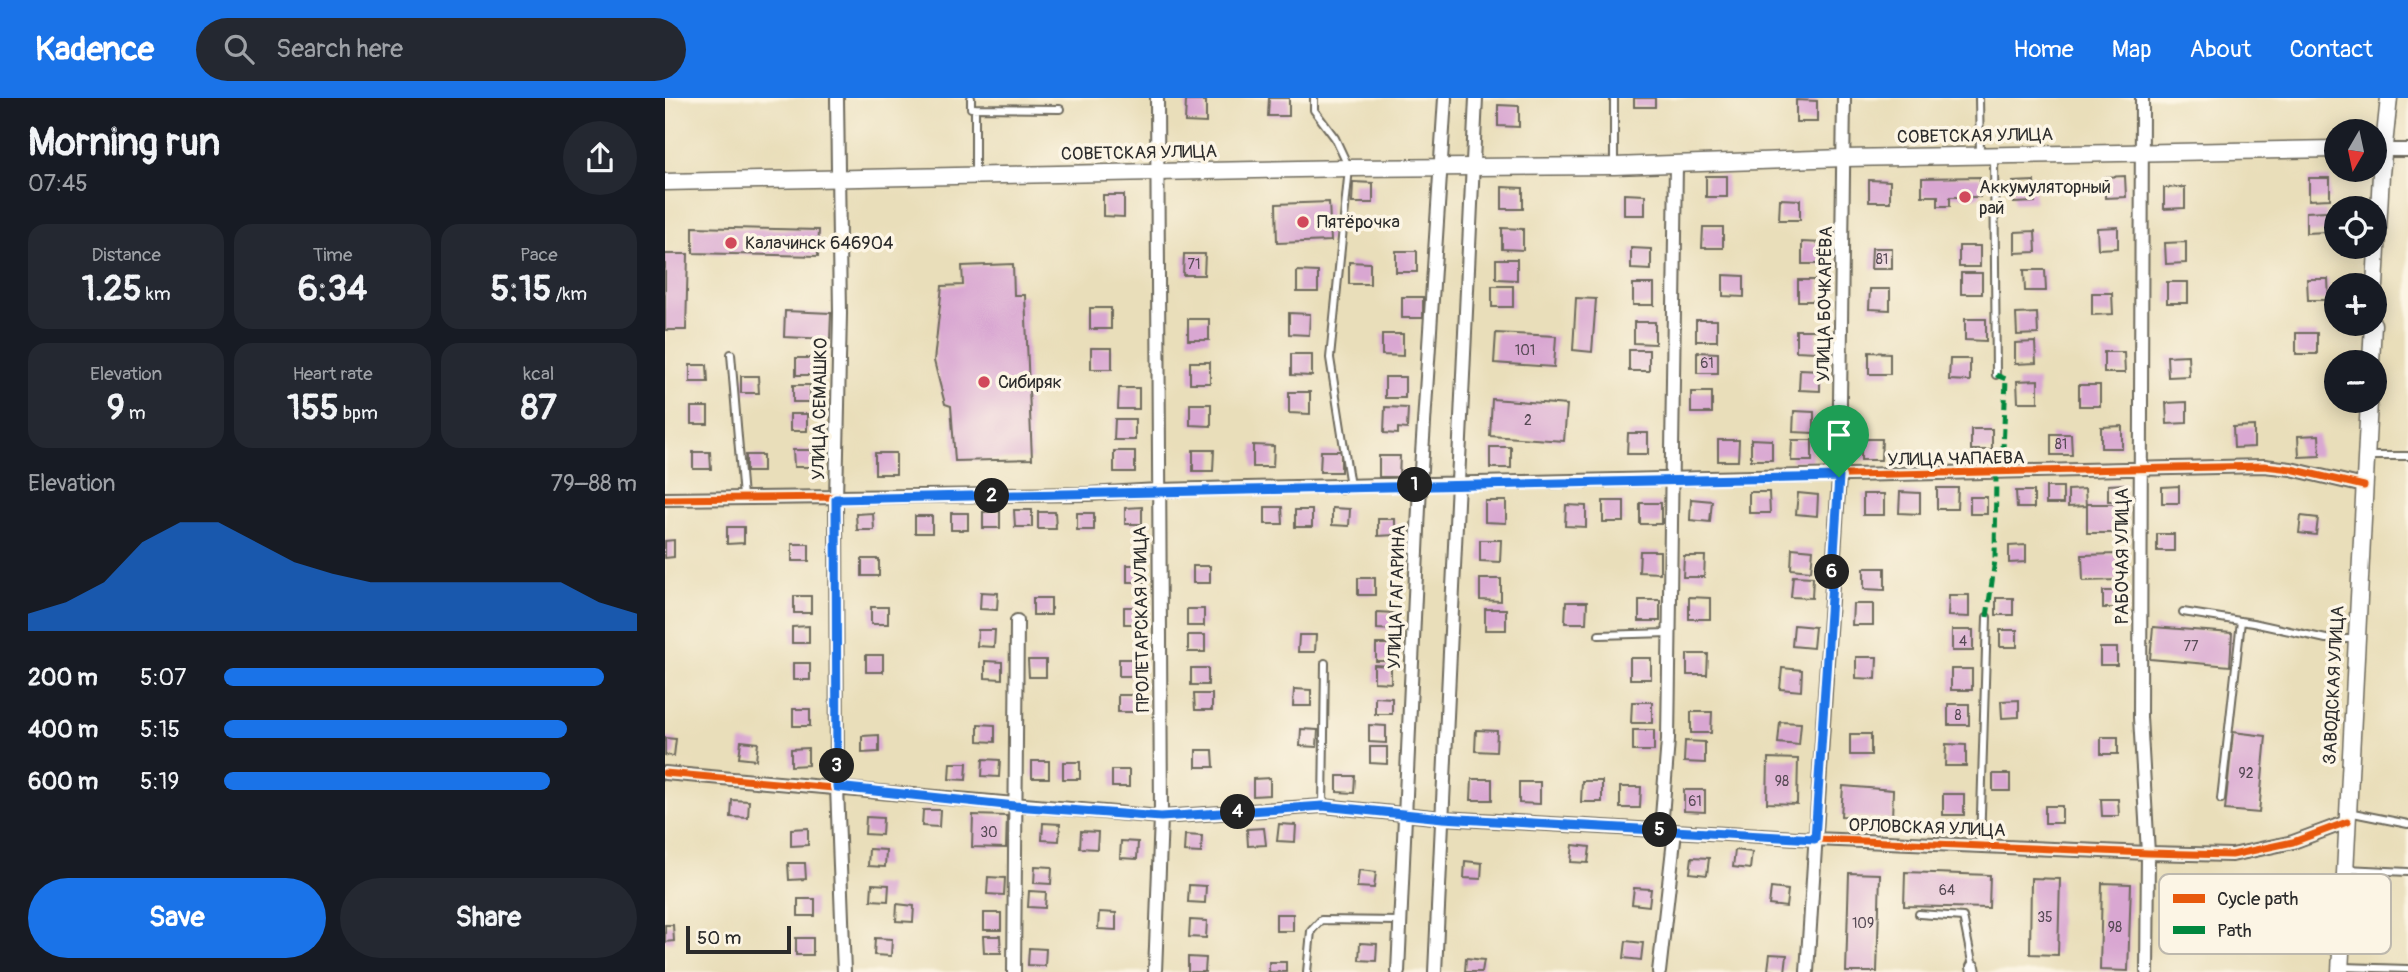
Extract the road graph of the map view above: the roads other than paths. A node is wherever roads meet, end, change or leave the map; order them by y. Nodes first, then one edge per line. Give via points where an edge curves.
1 (837, 98) edge
2 (971, 98) edge
3 (1157, 98) edge
4 (1314, 98) edge
5 (1445, 98) edge
6 (1476, 98) edge
7 (1614, 98) edge
8 (1844, 98) edge
9 (1979, 98) edge
10 (2142, 98) edge
11 (2389, 98) edge
12 (975, 108) junction
13 (1060, 108) dead end
14 (2385, 119) edge
15 (2324, 149) edge
16 (2387, 149) edge
17 (2408, 150) edge
18 (2142, 151) junction
19 (1987, 156) junction
20 (1845, 158) junction
21 (1676, 164) junction
22 (1473, 166) junction
23 (1614, 166) junction
24 (1440, 167) junction
25 (1349, 168) junction
26 (1156, 172) junction
27 (975, 175) junction
28 (836, 177) junction
29 (665, 182) edge
30 (2378, 182) edge
31 (2375, 273) edge
32 (731, 354) dead end
33 (1996, 375) dead end
34 (2368, 413) edge
35 (2366, 456) junction
36 (2408, 456) edge
37 (2140, 471) junction
38 (1839, 477) junction
39 (1670, 480) junction
40 (1459, 484) junction
41 (1420, 485) junction
42 (1350, 486) junction
43 (2364, 486) junction
44 (1158, 490) junction
45 (665, 499) edge
46 (743, 499) junction
47 (836, 499) junction
48 (2183, 612) dead end
49 (1987, 617) dead end
50 (1017, 621) dead end
51 (2241, 621) junction
52 (1671, 633) junction
53 (1599, 635) dead end
54 (2355, 639) junction
55 (1325, 663) dead end
56 (665, 773) edge
57 (837, 787) junction
58 (2221, 799) dead end
59 (1015, 806) junction
60 (1323, 806) junction
61 (1406, 815) junction
62 (1161, 817) junction
63 (2347, 817) junction
64 (1443, 818) junction
65 (2408, 824) edge
66 (1668, 831) junction
67 (1815, 839) junction
68 (1980, 846) junction
69 (2148, 853) junction
70 (2344, 869) junction
71 (2408, 873) edge
72 (2344, 874) edge
73 (1919, 914) dead end
74 (1400, 921) junction
75 (2303, 954) edge
76 (2340, 963) edge
77 (2408, 968) edge
78 (1974, 970) edge
79 (843, 972) edge
80 (1014, 972) edge
81 (1155, 972) edge
82 (1307, 972) edge
83 (1398, 972) edge
84 (1434, 972) edge
85 (1659, 972) edge
86 (1807, 972) edge
87 (2147, 972) edge

1 - 28 street, УЛИЦА СЕМАШКО
2 - 12 lane via 971,108
3 - 26 street, ПРОЛЕТАРСКАЯ УЛИЦА
4 - 25 lane via 1314,110 1335,138
5 - 24 street, УЛИЦА ГАГАРИНА
6 - 22 street
7 - 23 lane
8 - 20 street, УЛИЦА БОЧКАРЁВА
9 - 19 lane
10 - 18 street, РАБОЧАЯ УЛИЦА
11 - 14 street
12 - 13 lane
12 - 27 lane
15 - 18 street, СОВЕТСКАЯ УЛИЦА
16 - 17 street
18 - 19 street, СОВЕТСКАЯ УЛИЦА
18 - 37 street, РАБОЧАЯ УЛИЦА
19 - 20 street, СОВЕТСКАЯ УЛИЦА
19 - 33 lane
20 - 21 street, СОВЕТСКАЯ УЛИЦА
20 - 38 street, УЛИЦА БОЧКАРЁВА
21 - 23 street, СОВЕТСКАЯ УЛИЦА
21 - 39 street
22 - 23 street, СОВЕТСКАЯ УЛИЦА
22 - 24 street, СОВЕТСКАЯ УЛИЦА
22 - 40 street
24 - 25 street, СОВЕТСКАЯ УЛИЦА
24 - 41 street, УЛИЦА ГАГАРИНА
25 - 26 street, СОВЕТСКАЯ УЛИЦА
25 - 42 lane via 1330,358
26 - 27 street, СОВЕТСКАЯ УЛИЦА
26 - 44 street, ПРОЛЕТАРСКАЯ УЛИЦА
27 - 28 street, СОВЕТСКАЯ УЛИЦА
28 - 29 street, СОВЕТСКАЯ УЛИЦА
28 - 47 street, УЛИЦА СЕМАШКО via 840,253
30 - 31 street
32 - 46 lane
34 - 35 street, ЗАВОДСКАЯ УЛИЦА
35 - 36 lane
35 - 43 street, ЗАВОДСКАЯ УЛИЦА
37 - 38 street, УЛИЦА ЧАПАЕВА
37 - 43 street, УЛИЦА ЧАПАЕВА via 2264,466
37 - 69 street, РАБОЧАЯ УЛИЦА via 2140,717
38 - 39 street, УЛИЦА ЧАПАЕВА
38 - 67 street, УЛИЦА БОЧКАРЁВА
39 - 40 street, УЛИЦА ЧАПАЕВА
39 - 52 street
40 - 41 street, УЛИЦА ЧАПАЕВА
40 - 64 street
41 - 42 street, УЛИЦА ЧАПАЕВА
41 - 61 street, УЛИЦА ГАГАРИНА
42 - 44 street, УЛИЦА ЧАПАЕВА
43 - 54 street, ЗАВОДСКАЯ УЛИЦА
44 - 47 street, УЛИЦА ЧАПАЕВА
44 - 62 street, ПРОЛЕТАРСКАЯ УЛИЦА
45 - 46 street, УЛИЦА ЧАПАЕВА
46 - 47 street, УЛИЦА ЧАПАЕВА
47 - 57 street, УЛИЦА СЕМАШКО
48 - 51 lane
49 - 68 lane
50 - 59 street
51 - 54 lane via 2326,639
51 - 58 lane
52 - 53 lane
52 - 66 street
54 - 63 street, ЗАВОДСКАЯ УЛИЦА
55 - 60 lane
56 - 57 street, ОРЛОВСКАЯ УЛИЦА
57 - 59 street, ОРЛОВСКАЯ УЛИЦА
57 - 79 street, УЛИЦА СЕМАШКО
59 - 62 street, ОРЛОВСКАЯ УЛИЦА
59 - 80 street
60 - 61 street, ОРЛОВСКАЯ УЛИЦА
60 - 62 street, ОРЛОВСКАЯ УЛИЦА
61 - 64 street, ОРЛОВСКАЯ УЛИЦА
61 - 74 street, УЛИЦА ГАГАРИНА
62 - 81 street, ПРОЛЕТАРСКАЯ УЛИЦА
63 - 65 lane
63 - 69 street, ОРЛОВСКАЯ УЛИЦА via 2293,842 2232,855
63 - 70 street, ЗАВОДСКАЯ УЛИЦА
64 - 66 street, ОРЛОВСКАЯ УЛИЦА
64 - 84 street
66 - 67 street, ОРЛОВСКАЯ УЛИЦА
66 - 85 street
67 - 68 street, ОРЛОВСКАЯ УЛИЦА
67 - 86 street, УЛИЦА БОЧКАРЁВА
68 - 69 street, ОРЛОВСКАЯ УЛИЦА
69 - 87 street, РАБОЧАЯ УЛИЦА
70 - 71 lane
70 - 72 street, ЗАВОДСКАЯ УЛИЦА
73 - 78 lane via 1963,917
74 - 82 lane via 1321,920 1311,931
74 - 83 street, УЛИЦА ГАГАРИНА
75 - 76 lane
76 - 77 lane

